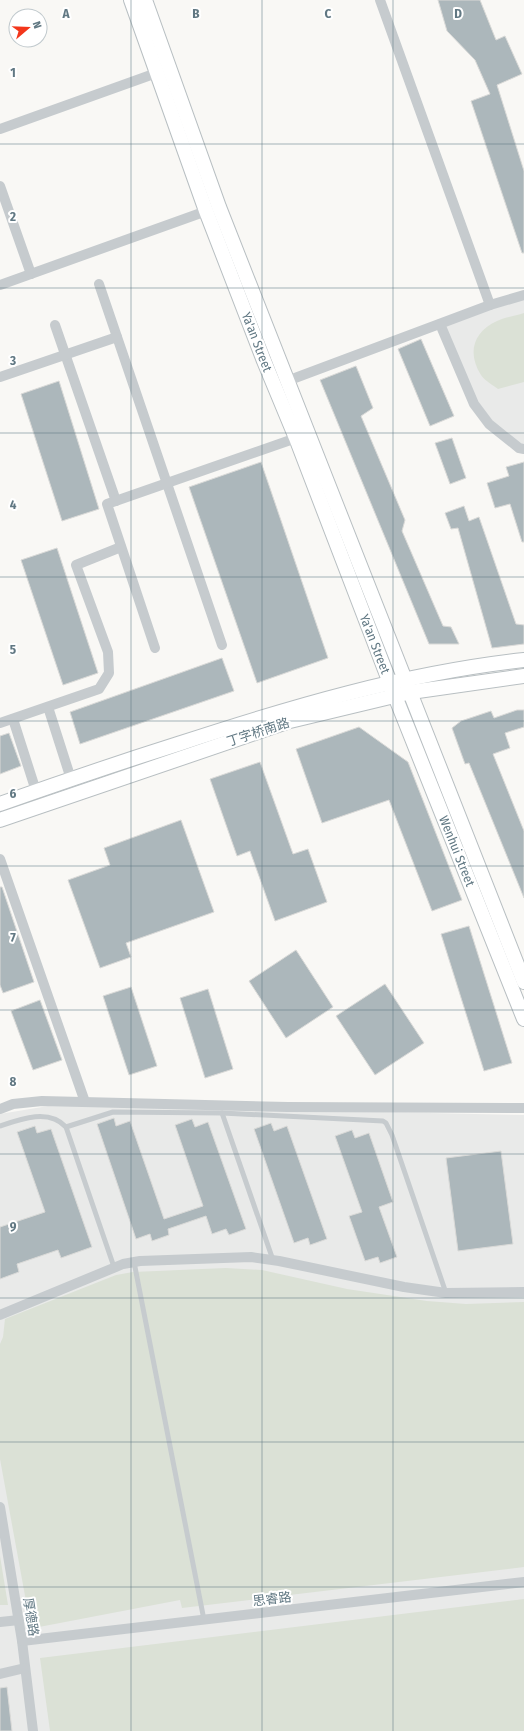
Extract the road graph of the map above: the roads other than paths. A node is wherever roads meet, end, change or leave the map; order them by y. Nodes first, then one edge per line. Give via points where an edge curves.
1 (131, 0) edge
2 (146, 0) edge
3 (380, 0) edge
4 (163, 71) junction
5 (0, 129) edge
6 (0, 186) edge
7 (213, 209) junction
8 (31, 274) junction
9 (99, 284) dead end
10 (0, 285) edge
11 (524, 295) edge
12 (490, 305) junction
13 (55, 324) dead end
14 (440, 324) junction
15 (117, 337) junction
16 (65, 355) junction
17 (0, 377) edge
18 (287, 381) junction
19 (302, 436) junction
20 (524, 449) edge
21 (167, 483) junction
22 (116, 501) junction
23 (121, 547) junction
24 (222, 645) dead end
25 (155, 648) dead end
26 (524, 660) edge
27 (524, 676) edge
28 (406, 678) junction
29 (389, 682) junction
30 (411, 692) junction
31 (395, 696) junction
32 (48, 707) junction
33 (13, 719) junction
34 (0, 723) edge
35 (71, 779) junction
36 (36, 791) junction
37 (0, 804) edge
38 (0, 820) edge
39 (0, 859) edge
40 (524, 982) edge
41 (524, 1019) edge
42 (85, 1102) junction
43 (524, 1108) edge
44 (0, 1109) edge
45 (222, 1113) junction
46 (0, 1126) edge
47 (66, 1127) junction
48 (273, 1260) junction
49 (134, 1262) junction
50 (114, 1267) junction
51 (524, 1292) edge
52 (446, 1293) junction
53 (0, 1315) edge
54 (0, 1507) edge
55 (524, 1582) edge
56 (19, 1620) junction
57 (204, 1620) junction
58 (0, 1622) edge
59 (22, 1641) junction
60 (26, 1668) junction
61 (0, 1674) edge
62 (33, 1731) edge

1 - 4 main road, Ya'an Street
2 - 4 main road, Ya'an Street
3 - 12 street
4 - 5 street
4 - 7 main road, Ya'an Street
6 - 8 street
7 - 8 street
7 - 18 main road, Ya'an Street
7 - 19 main road, Ya'an Street via 264,361
8 - 10 street
9 - 15 street
11 - 12 street
12 - 14 street
13 - 16 street
14 - 18 street
14 - 20 street via 474,404 489,424 519,448
15 - 16 street
15 - 21 street
16 - 17 street
16 - 22 street
18 - 19 main road, Ya'an Street
19 - 21 street
19 - 28 main road, Ya'an Street
19 - 29 main road, Ya'an Street
21 - 22 street
21 - 24 street
22 - 23 street via 107,504
23 - 25 street
23 - 32 street via 76,565 108,652 109,674 100,689
26 - 28 main road, 丁字桥南路
27 - 30 main road, 丁字桥南路
28 - 29 main road, 丁字桥南路
28 - 30 main road, Wenhui Street
29 - 31 main road, Wenhui Street
29 - 35 main road, 丁字桥南路 via 271,713
30 - 31 main road, 丁字桥南路
30 - 40 main road, Wenhui Street
31 - 38 main road, 丁字桥南路 via 269,727
31 - 41 main road, Wenhui Street
32 - 33 street
32 - 35 street
33 - 34 street
33 - 36 street
35 - 36 main road, 丁字桥南路
36 - 37 main road, 丁字桥南路
39 - 42 street
42 - 43 street via 288,1108
42 - 44 street via 42,1100 13,1104
45 - 47 lane via 113,1112
45 - 48 lane
45 - 52 lane via 378,1119 386,1123
46 - 47 lane via 30,1117 39,1117 56,1120
47 - 50 lane
48 - 49 street via 236,1257
48 - 52 street
49 - 50 street
49 - 57 lane
50 - 53 street
51 - 52 street
54 - 56 street, 厚德路
55 - 57 street, 思睿路
56 - 58 street
56 - 59 street, 厚德路
57 - 59 street, 思睿路
59 - 60 street, 厚德路
60 - 61 street
60 - 62 street, 厚德路

